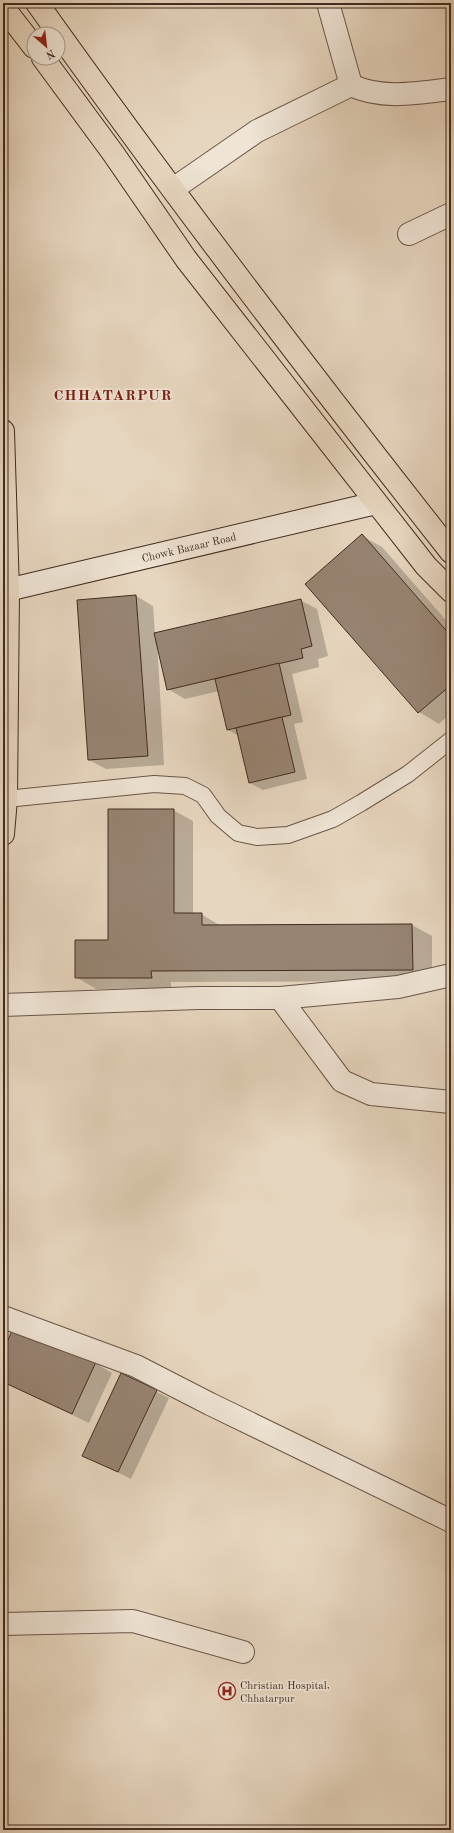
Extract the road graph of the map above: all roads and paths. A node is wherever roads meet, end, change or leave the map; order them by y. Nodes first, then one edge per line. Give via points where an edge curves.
1 (37, 3) edge
2 (328, 3) edge
3 (4, 5) edge
4 (26, 36) edge
5 (49, 66) edge
6 (351, 85) junction
7 (451, 89) edge
8 (172, 189) junction
9 (451, 214) edge
10 (409, 234) dead end
11 (3, 431) edge
12 (376, 503) junction
13 (451, 552) edge
14 (5, 591) edge
15 (451, 591) edge
16 (451, 740) edge
17 (6, 799) junction
18 (3, 834) edge
19 (451, 975) edge
20 (280, 998) junction
21 (3, 1005) edge
22 (451, 1102) edge
23 (3, 1317) edge
24 (451, 1521) edge
25 (3, 1624) edge
26 (243, 1652) dead end

1 - 8 main road
2 - 6 street
3 - 4 main road
5 - 12 main road via 186,259
6 - 7 street via 364,91 393,94
6 - 8 street via 257,131
8 - 13 main road via 343,416
9 - 10 street
11 - 14 main road
12 - 14 street, Chowk Bazaar Road
12 - 15 main road via 426,566
14 - 17 main road
16 - 17 lane via 408,774 367,800 333,819 288,835 257,837 238,833 218,816 202,795 185,786 154,784
17 - 18 main road
19 - 20 street via 398,987
20 - 21 street via 198,998
20 - 22 street via 342,1081 371,1094
23 - 24 street via 136,1366
25 - 26 street via 132,1621

